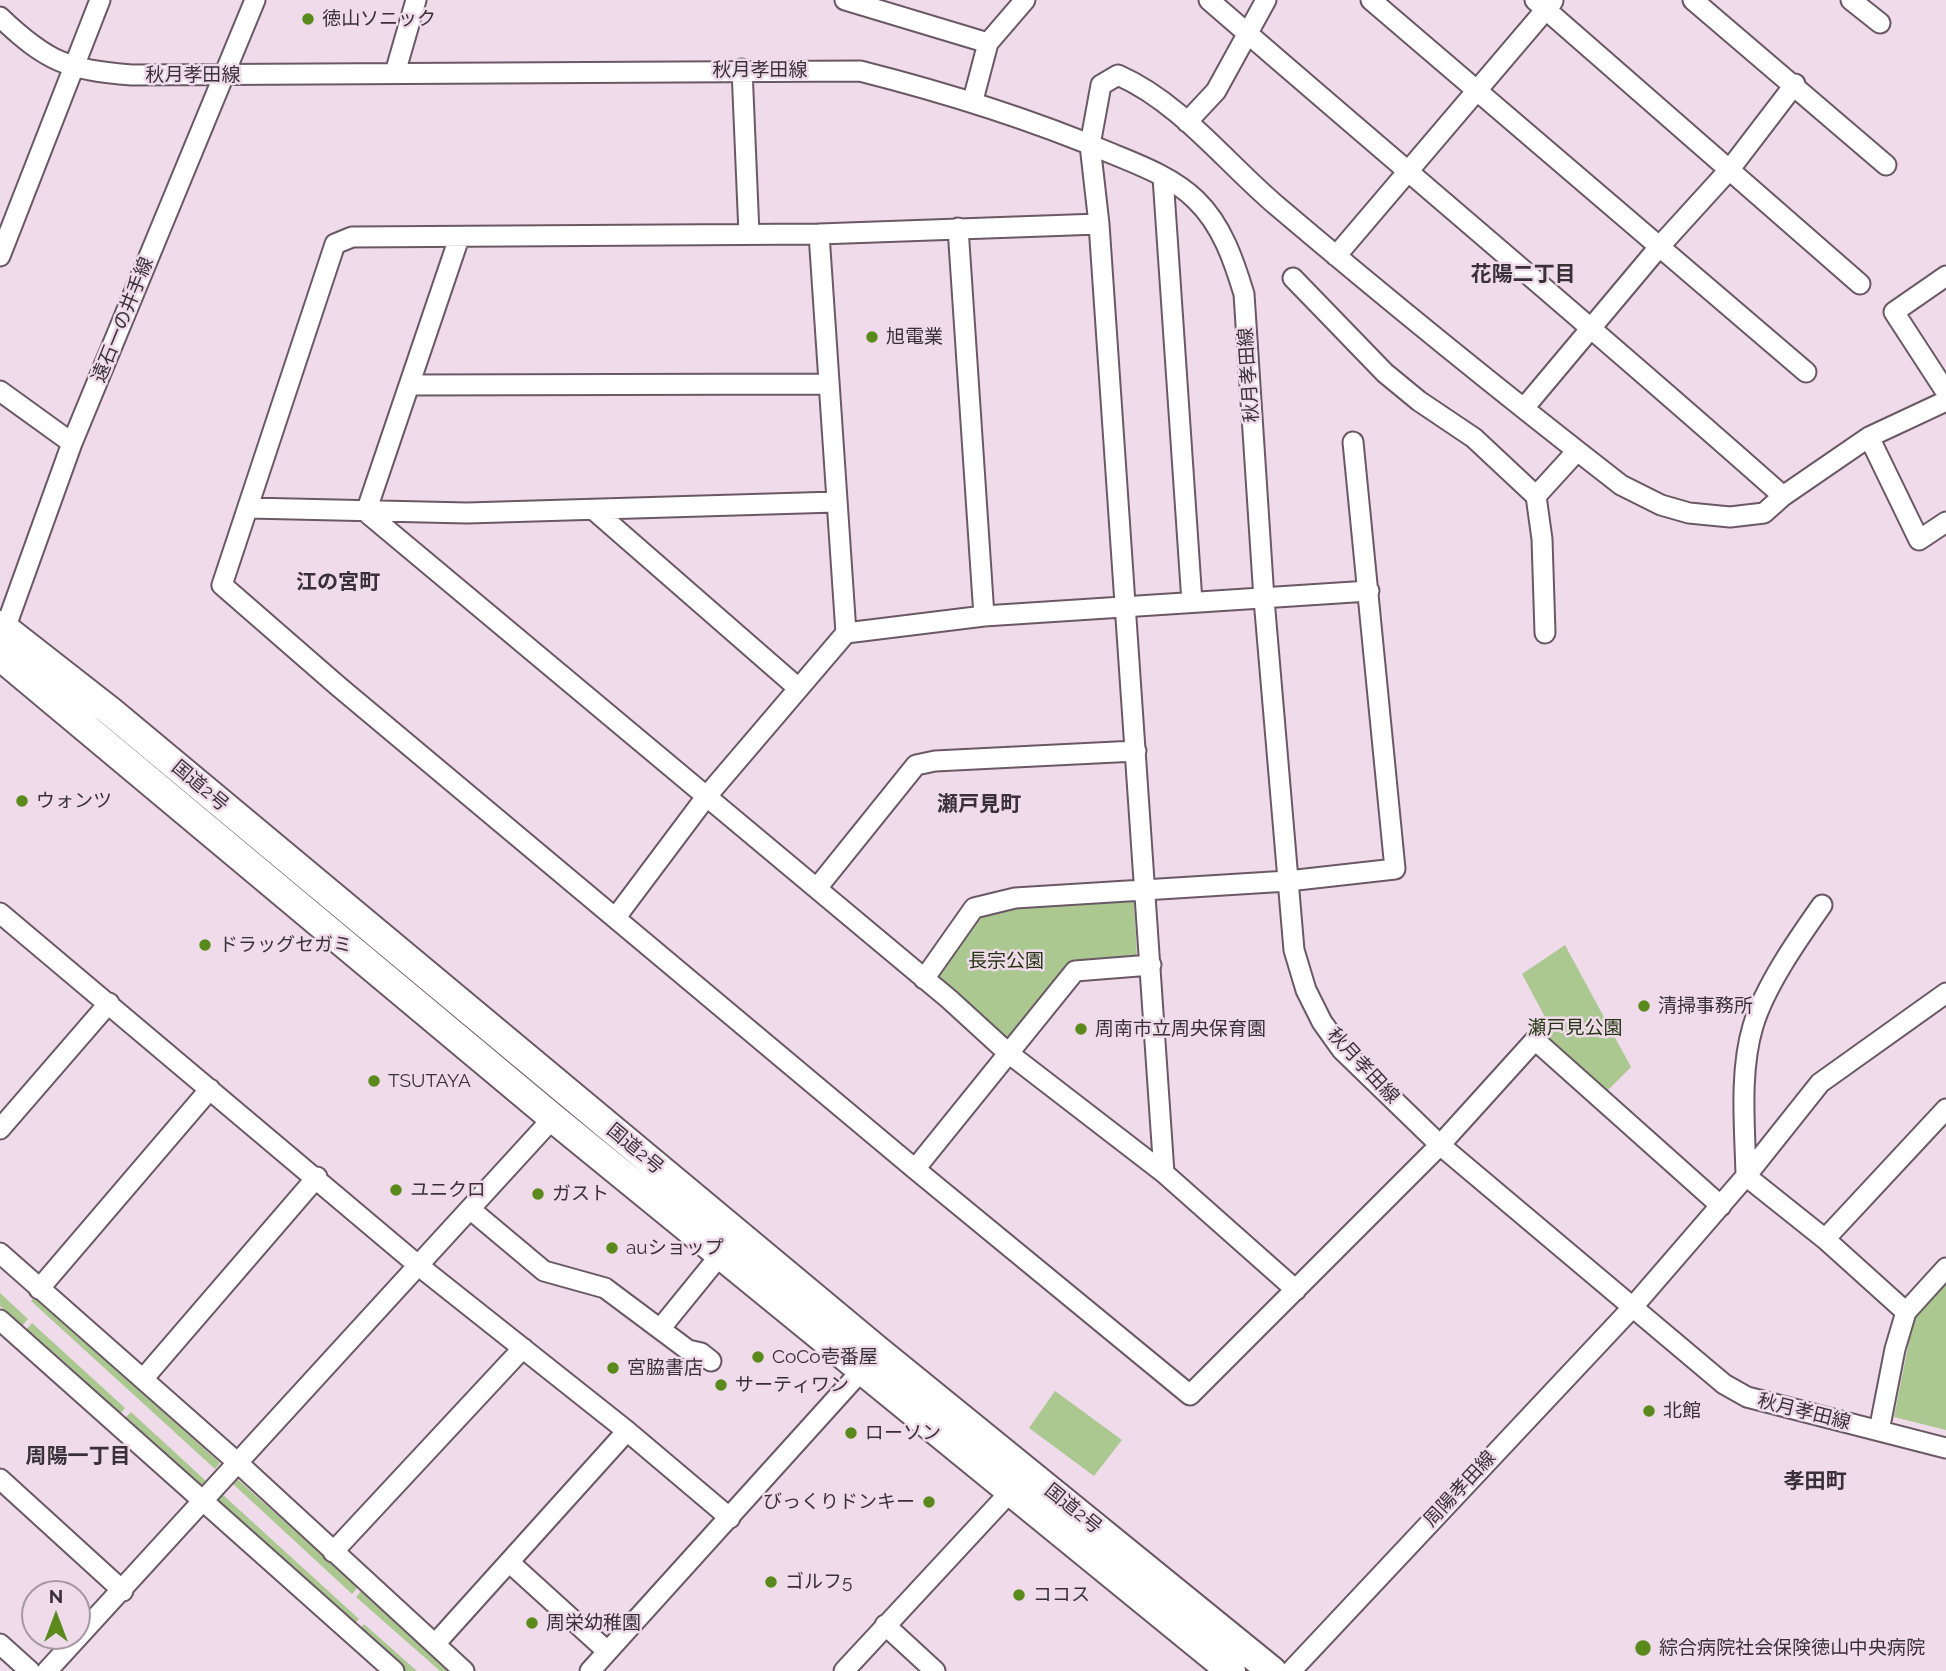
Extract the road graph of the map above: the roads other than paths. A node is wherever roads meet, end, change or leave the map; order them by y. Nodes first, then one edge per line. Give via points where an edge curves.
1 (100, 0) edge
2 (255, 0) edge
3 (416, 0) edge
4 (845, 0) edge
5 (1025, 0) edge
6 (1209, 0) edge
7 (1266, 0) edge
8 (1371, 0) edge
9 (1851, 0) edge
10 (1545, 3) edge
11 (1703, 3) edge
12 (887, 6) edge
13 (0, 17) edge
14 (1880, 23) dead end
15 (1249, 35) junction
16 (988, 43) junction
17 (74, 68) junction
18 (741, 69) junction
19 (396, 73) junction
20 (225, 75) junction
21 (1795, 84) junction
22 (1479, 92) junction
23 (973, 100) junction
24 (1187, 122) junction
25 (1090, 145) junction
26 (1886, 165) dead end
27 (1730, 169) junction
28 (1407, 172) junction
29 (1163, 177) junction
30 (1099, 224) junction
31 (958, 228) junction
32 (749, 234) junction
33 (819, 234) junction
34 (459, 238) junction
35 (1659, 247) junction
36 (0, 256) edge
37 (1336, 256) junction
38 (1946, 276) edge
39 (1293, 278) dead end
40 (1860, 284) dead end
41 (1593, 328) junction
42 (1806, 372) dead end
43 (827, 384) junction
44 (409, 385) junction
45 (0, 391) edge
46 (1946, 392) edge
47 (1946, 401) edge
48 (1524, 408) junction
49 (1869, 437) junction
50 (1353, 442) dead end
51 (72, 443) junction
52 (1577, 451) junction
53 (1536, 496) junction
54 (1783, 496) junction
55 (836, 502) junction
56 (249, 508) junction
57 (594, 510) junction
58 (366, 512) junction
59 (1946, 522) edge
60 (1368, 591) junction
61 (1264, 599) junction
62 (1192, 602) junction
63 (1126, 609) junction
64 (984, 616) junction
65 (846, 633) junction
66 (1545, 633) dead end
67 (1, 639) edge
68 (797, 687) junction
69 (1136, 751) junction
70 (706, 797) junction
71 (1288, 881) junction
72 (817, 888) junction
73 (1143, 889) junction
74 (1822, 905) dead end
75 (0, 913) edge
76 (616, 917) junction
77 (1151, 965) junction
78 (924, 979) junction
79 (1946, 993) edge
80 (109, 1003) junction
81 (1007, 1052) junction
82 (210, 1089) junction
83 (1946, 1109) edge
84 (553, 1118) junction
85 (0, 1129) edge
86 (1440, 1145) junction
87 (915, 1169) junction
88 (1164, 1173) junction
89 (1746, 1176) junction
90 (317, 1177) junction
91 (1721, 1206) junction
92 (470, 1209) junction
93 (1825, 1239) junction
94 (0, 1254) edge
95 (720, 1254) junction
96 (419, 1266) junction
97 (1946, 1268) edge
98 (39, 1289) junction
99 (1296, 1290) junction
100 (1632, 1309) junction
101 (1906, 1312) junction
102 (660, 1329) junction
103 (4, 1333) edge
104 (523, 1348) junction
105 (711, 1361) dead end
106 (862, 1370) junction
107 (143, 1379) junction
108 (627, 1431) junction
109 (1879, 1431) junction
110 (1946, 1448) edge
111 (238, 1463) junction
112 (0, 1479) edge
113 (1011, 1491) junction
114 (205, 1502) junction
115 (730, 1518) junction
116 (332, 1552) junction
117 (509, 1562) junction
118 (123, 1591) junction
119 (886, 1625) junction
120 (0, 1644) edge
121 (435, 1644) junction
122 (607, 1651) junction
123 (30, 1671) edge
124 (47, 1671) edge
125 (394, 1671) edge
126 (464, 1671) edge
127 (590, 1671) edge
128 (844, 1671) edge
129 (935, 1671) edge
130 (1231, 1671) edge
131 (1272, 1671) edge
132 (1291, 1671) edge

1 - 17 street
2 - 20 street, 遠石一の井手線
3 - 19 street
4 - 12 street
5 - 16 street
6 - 15 street
7 - 15 street
8 - 22 street
9 - 14 street
10 - 22 street
10 - 27 street
11 - 21 street
12 - 16 street
13 - 17 street, 秋月孝田線 via 32,47
15 - 24 street via 1216,91
15 - 28 street
16 - 23 street
17 - 20 street, 秋月孝田線 via 132,75
17 - 36 street
18 - 19 street, 秋月孝田線
18 - 23 street, 秋月孝田線 via 860,71
18 - 32 street
19 - 20 street, 秋月孝田線
20 - 51 street, 遠石一の井手線
21 - 26 street
21 - 27 street
22 - 28 street
22 - 35 street
23 - 25 street, 秋月孝田線
24 - 25 street via 1149,89 1118,75 1101,85
24 - 37 street
25 - 29 street, 秋月孝田線
25 - 30 street
27 - 35 street
27 - 40 street
28 - 37 street
28 - 41 street
29 - 61 street, 秋月孝田線 via 1197,200 1230,248 1244,294
29 - 62 street
30 - 31 street
30 - 63 street
31 - 33 street
31 - 64 street
32 - 33 street
32 - 34 street
33 - 43 street
34 - 44 street
34 - 56 street via 352,237 335,244
35 - 41 street
35 - 42 street
37 - 48 street
38 - 46 street via 1894,312
39 - 53 street via 1385,373 1474,438
41 - 48 street
41 - 54 street
43 - 44 street
43 - 55 street
44 - 58 street
45 - 51 street
47 - 49 street
48 - 52 street
49 - 54 street
49 - 59 street via 1919,540
50 - 60 street
51 - 67 street, 遠石一の井手線
52 - 53 street
52 - 54 street via 1639,496 1689,513 1730,517 1764,513
53 - 66 street
55 - 57 street
55 - 65 street
56 - 58 street
56 - 76 street via 222,585
57 - 58 street
57 - 68 street
58 - 70 street
60 - 61 street
60 - 71 street via 1395,869
61 - 62 street
61 - 71 street, 秋月孝田線
62 - 63 street
63 - 64 street
63 - 69 street
64 - 65 street
65 - 68 street
67 - 84 highway, 国道2号
67 - 131 highway, 国道2号 via 110,710 867,1341
68 - 70 street
69 - 72 street via 916,765
69 - 73 street
70 - 72 street
70 - 76 street
71 - 73 street
71 - 86 street, 秋月孝田線 via 1294,950 1322,1022 1342,1050
72 - 78 street
73 - 77 street
73 - 78 street via 1015,898 974,908
74 - 89 street via 1753,1024 1747,1054
75 - 80 street
76 - 87 street
77 - 81 street via 1075,971
77 - 88 street
78 - 81 street
79 - 89 street, 周陽孝田線 via 1820,1083
80 - 82 street
80 - 85 street
81 - 87 street
81 - 88 street
82 - 90 street
82 - 98 street
83 - 93 street
84 - 92 street
84 - 95 highway, 国道2号
86 - 91 street via 1535,1040
86 - 99 street
86 - 100 street, 秋月孝田線
87 - 99 street via 1189,1395
88 - 99 street
89 - 91 street, 周陽孝田線
89 - 93 street
90 - 96 street
90 - 107 street
91 - 100 street, 周陽孝田線
92 - 96 street
92 - 102 street via 544,1270 605,1288
93 - 101 street
94 - 98 street
95 - 102 street
95 - 106 highway, 国道2号
96 - 104 street
96 - 111 street
97 - 101 street
98 - 107 street
100 - 109 street, 秋月孝田線 via 1724,1384 1747,1397
100 - 132 street, 周陽孝田線
101 - 109 street
102 - 105 street
103 - 114 street
104 - 108 street
104 - 116 street
106 - 113 highway, 国道2号
106 - 115 street
107 - 111 street
108 - 115 street
108 - 117 street
109 - 110 street, 秋月孝田線
111 - 114 street
111 - 116 street
112 - 118 street
113 - 119 street
113 - 130 highway, 国道2号
114 - 118 street
114 - 125 street
115 - 122 street
116 - 121 street
117 - 121 street
117 - 122 street
118 - 124 street
119 - 128 street
119 - 129 street
120 - 123 street
121 - 126 street
122 - 127 street

